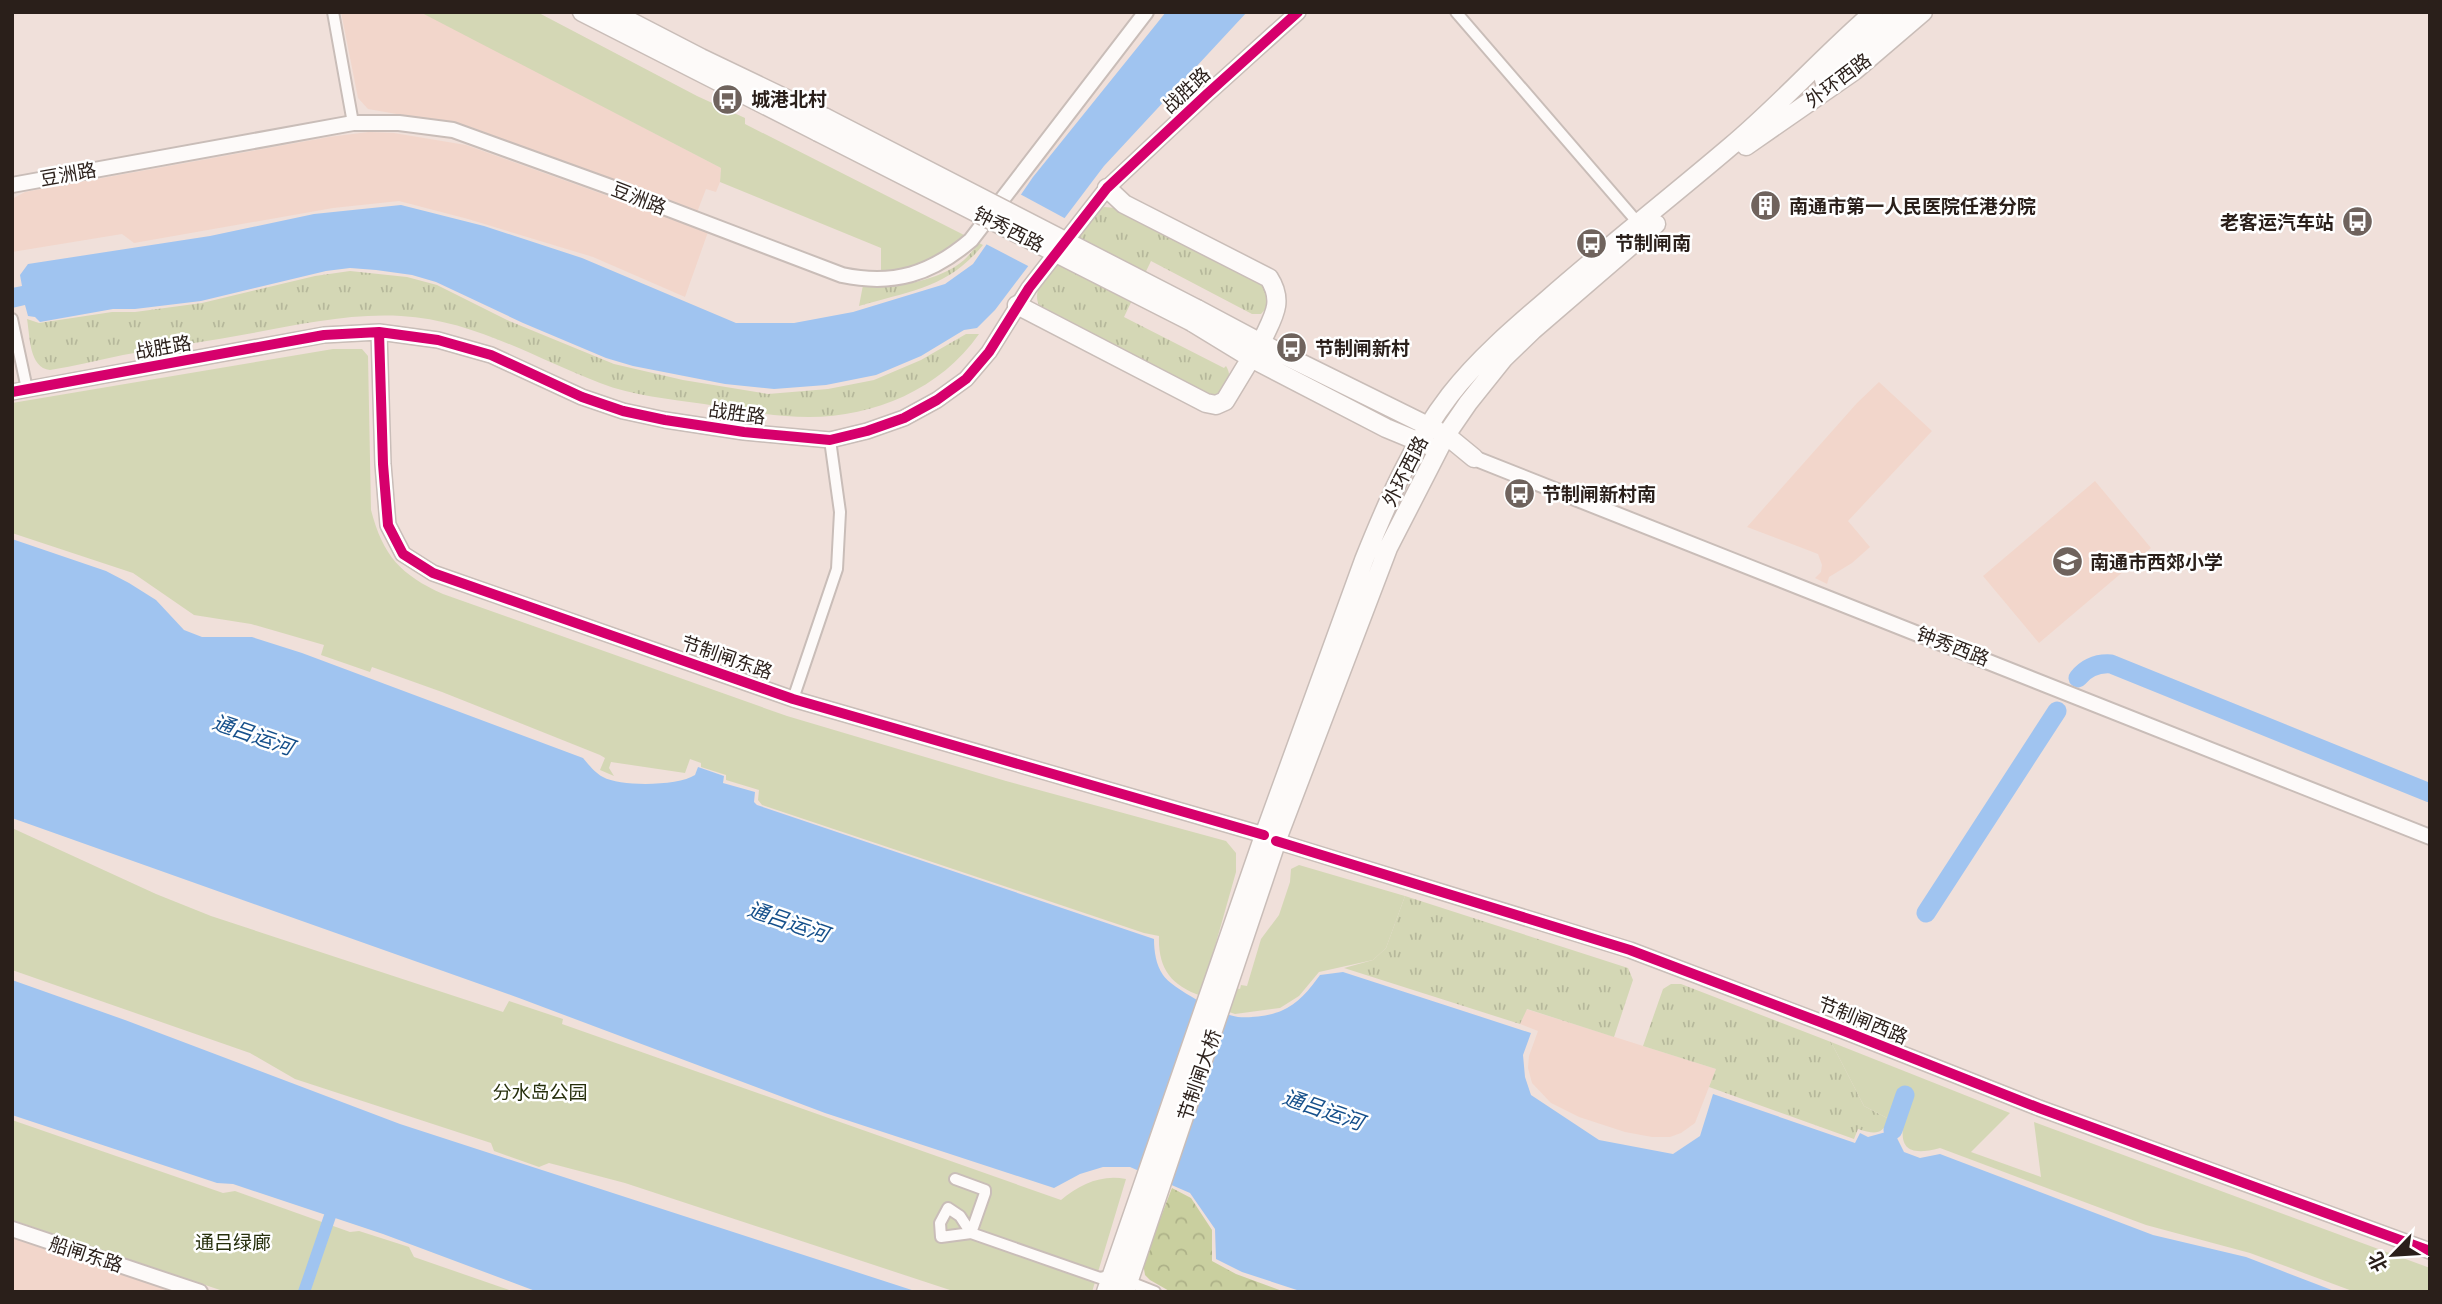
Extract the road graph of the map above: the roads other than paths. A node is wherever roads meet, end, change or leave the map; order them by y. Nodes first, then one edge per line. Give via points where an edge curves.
1 (333, 12) edge
2 (582, 12) edge
3 (612, 12) edge
4 (1146, 12) edge
5 (1298, 12) edge
6 (1456, 12) edge
7 (1874, 12) edge
8 (1899, 12) edge
9 (1923, 12) edge
10 (353, 123) junction
11 (822, 125) junction
12 (1748, 138) junction
13 (12, 185) edge
14 (1107, 188) junction
15 (1639, 224) junction
16 (1017, 305) junction
17 (12, 319) edge
18 (379, 332) junction
19 (1256, 350) junction
20 (20, 391) edge
21 (1428, 426) junction
22 (830, 440) junction
23 (1419, 442) junction
24 (1442, 443) junction
25 (1475, 458) joint
26 (793, 699) junction
27 (2430, 837) edge
28 (1270, 838) junction
29 (1242, 926) joint
30 (955, 1179) dead end
31 (12, 1229) edge
32 (2430, 1251) edge
33 (1118, 1284) edge
34 (200, 1292) edge
35 (1155, 1292) edge

1 - 10 street
2 - 11 main road, 钟秀西路
3 - 11 main road, 钟秀西路
4 - 10 street, 豆洲路 via 971,240 933,268 887,280 842,275 453,130 399,122
5 - 14 street, 战胜路
6 - 15 street
7 - 12 main road, 外环西路 via 1839,42
8 - 12 main road, 外环西路
9 - 12 main road, 外环西路 via 1854,71
10 - 13 street, 豆洲路
11 - 19 main road, 钟秀西路, bridge
12 - 15 main road, 外环西路
12 - 24 main road, 外环西路 via 1504,358
14 - 16 street, 战胜路
14 - 19 main road via 1124,204 1269,278 1278,305
15 - 21 main road, 外环西路 via 1489,350
16 - 19 main road via 1216,405 1225,401
16 - 22 street, 战胜路 via 989,352 966,379 937,400 867,432
17 - 20 street
18 - 20 street, 战胜路 via 324,335
18 - 22 street, 战胜路 via 439,340 491,355 623,411 744,432
18 - 26 street, 节制闸东路 via 388,525 403,554 433,573
19 - 21 main road, 钟秀西路
19 - 23 main road, 钟秀西路 via 1387,428
21 - 23 main road, 外环西路
21 - 24 main road, 钟秀西路
22 - 26 street via 840,512 837,569
23 - 24 main road, 钟秀西路
23 - 28 main road, 外环西路 via 1364,559
24 - 25 main road, 外环西路
24 - 28 main road, 外环西路 via 1388,548
25 - 27 street, 钟秀西路
26 - 28 street, 节制闸东路
28 - 29 main road, 外环西路
28 - 32 street, 节制闸西路 via 1630,950 2039,1108
29 - 33 main road, 节制闸大桥
30 - 33 street via 985,1190 971,1233
31 - 34 street, 船闸东路
33 - 35 street

